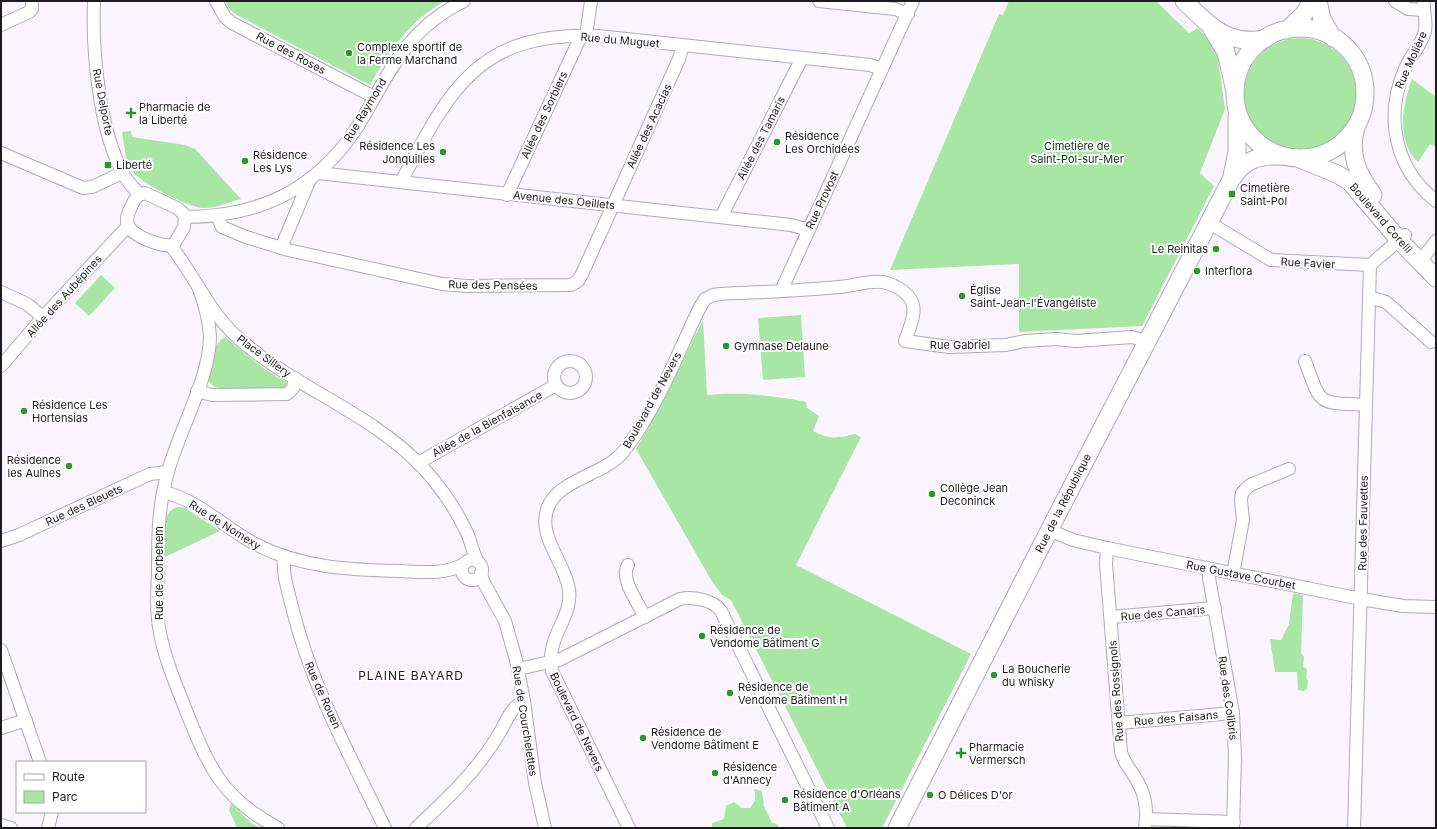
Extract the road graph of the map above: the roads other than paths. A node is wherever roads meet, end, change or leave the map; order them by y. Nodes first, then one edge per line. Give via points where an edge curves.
1 (32, 1) edge
2 (94, 1) edge
3 (216, 1) edge
4 (464, 1) edge
5 (591, 1) edge
6 (818, 1) edge
7 (914, 1) edge
8 (1184, 1) edge
9 (1312, 1) edge
10 (1318, 1) edge
11 (1395, 1) edge
12 (1424, 6) edge
13 (908, 14) junction
14 (1, 25) edge
15 (1211, 27) junction
16 (1287, 30) junction
17 (584, 36) junction
18 (1333, 38) junction
19 (1265, 39) junction
20 (683, 46) junction
21 (802, 58) junction
22 (882, 69) junction
23 (374, 97) junction
24 (1236, 100) junction
25 (1357, 124) junction
26 (1, 153) edge
27 (1290, 157) junction
28 (122, 173) junction
29 (314, 176) junction
30 (1231, 180) junction
31 (401, 182) junction
32 (507, 194) junction
33 (140, 195) junction
34 (1436, 201) edge
35 (612, 205) junction
36 (216, 216) junction
37 (185, 217) junction
38 (721, 218) junction
39 (1208, 222) junction
40 (128, 226) junction
41 (809, 230) junction
42 (1402, 238) junction
43 (1436, 241) edge
44 (171, 246) junction
45 (281, 248) junction
46 (1427, 261) edge
47 (1370, 265) junction
48 (1436, 278) edge
49 (198, 286) junction
50 (781, 291) junction
51 (1, 292) edge
52 (708, 297) joint
53 (1369, 297) junction
54 (43, 317) junction
55 (1146, 341) junction
56 (1431, 342) dead end
57 (1304, 361) dead end
58 (1, 366) edge
59 (295, 378) junction
60 (556, 385) dead end
61 (197, 391) junction
62 (1366, 405) junction
63 (418, 463) junction
64 (1289, 469) dead end
65 (168, 472) junction
66 (163, 492) junction
67 (1049, 530) junction
68 (1, 541) edge
69 (1107, 548) junction
70 (284, 556) junction
71 (477, 561) junction
72 (464, 564) junction
73 (628, 565) dead end
74 (1209, 569) junction
75 (431, 572) junction
76 (481, 573) junction
77 (1233, 574) junction
78 (469, 579) junction
79 (1361, 599) junction
80 (1436, 607) edge
81 (1215, 608) junction
82 (645, 617) junction
83 (1111, 617) junction
84 (1, 650) edge
85 (550, 663) junction
86 (518, 669) junction
87 (524, 701) junction
88 (1233, 713) junction
89 (26, 720) junction
90 (1119, 723) junction
91 (1, 728) edge
92 (40, 761) edge
93 (52, 813) edge
94 (1145, 823) edge
95 (1, 825) edge
96 (1233, 825) edge
97 (11, 828) edge
98 (48, 828) edge
99 (278, 828) edge
100 (384, 828) edge
101 (416, 828) edge
102 (545, 828) edge
103 (629, 828) edge
104 (828, 828) edge
105 (897, 828) edge
106 (1354, 828) edge

1 - 14 street via 30,12
2 - 28 street, Rue Delporte via 95,55 102,108
3 - 23 street, Rue des Roses via 225,17 232,23
4 - 23 street, Rue Raymond via 439,16 412,39 392,65
5 - 17 street, Allée des Sorbiers
6 - 13 street via 893,9
7 - 13 street, Rue Provost
8 - 15 street
9 - 16 street via 1304,14
10 - 18 street via 1322,19
11 - 12 street via 1408,9
12 - 34 street, Rue Molière via 1425,33 1400,81 1394,127 1400,153 1412,176
13 - 22 street, Rue Provost
15 - 19 street via 1238,40
15 - 24 street via 1226,52
16 - 18 street via 1311,30
16 - 19 street
17 - 20 street, Rue du Muguet
17 - 31 street, Rue du Muguet via 548,38 525,43 503,51 479,67 450,98
17 - 32 street, Allée des Sorbiers
18 - 25 street via 1351,54 1362,76 1364,100
19 - 24 street via 1253,49 1244,62 1238,76
20 - 21 street, Rue du Muguet
20 - 35 street, Allée des Acacias
21 - 22 street, Rue du Muguet via 870,65
21 - 38 street, Allée des Tamaris
22 - 41 street, Rue Provost
23 - 29 street, Rue Raymond via 349,139 332,160
24 - 27 street via 1242,121 1252,136 1266,148
24 - 30 street, Rue de la République via 1237,152
25 - 27 street via 1346,139 1331,150 1314,157
25 - 42 street, Boulevard Corelli via 1353,149 1356,166
26 - 28 street via 83,188 92,187
27 - 30 street, Rue de la République via 1266,156 1251,160 1239,168
27 - 42 street, Boulevard Corelli via 1333,172 1350,182
28 - 33 street, Rue Delporte
29 - 31 street, Avenue des Oeillets
29 - 36 street, Rue Raymond via 270,201
29 - 45 street
30 - 39 street, Rue de la République
31 - 32 street, Avenue des Oeillets
32 - 35 street, Avenue des Oeillets
33 - 37 street via 147,194 172,205 180,209
33 - 40 street via 134,200 128,214
35 - 38 street, Avenue des Oeillets
35 - 45 street, Rue des Pensées via 581,277 569,285 449,285 361,268
36 - 37 street, Rue Raymond
36 - 45 street, Rue des Pensées via 225,229
37 - 44 street via 179,239
38 - 41 street, Avenue des Oeillets via 796,226
39 - 47 street, Rue Favier via 1271,260
39 - 55 street, Rue de la République
40 - 44 street via 134,232 158,244
40 - 54 street, Allée des Aubépines
41 - 50 street, Rue Provost
42 - 46 street, Boulevard Corelli
42 - 47 street
43 - 46 street
44 - 49 street, Place Sillery
46 - 48 street, Boulevard Corelli
47 - 53 street, Rue des Fauvettes
49 - 59 street, Place Sillery via 214,312 235,335 263,358
49 - 61 street, Rue de Corbehem via 210,335 207,358
50 - 52 street, Rue Gabriel via 720,294
50 - 55 street, Rue Gabriel via 843,287 859,282 888,284 903,291 912,302 913,314 906,341 929,346 1006,345 1056,339 1076,341 1132,337
51 - 54 street via 27,304
52 - 85 street, Boulevard de Nevers via 698,311 666,379 623,452 612,463 561,490 548,506 545,519 547,531 570,594 567,609 552,644
53 - 56 street via 1386,302
53 - 62 street, Rue des Fauvettes
54 - 58 street, Allée des Aubépines
55 - 67 street, Rue de la République
57 - 62 street via 1317,393 1323,400
59 - 61 street, Place Sillery via 291,391 285,394 212,396
59 - 63 street via 372,426
60 - 63 street, Allée de la Bienfaisance
61 - 65 street, Rue de Corbehem
62 - 79 street, Rue des Fauvettes
63 - 71 street via 457,514
64 - 77 street via 1250,485 1242,493 1243,520
65 - 66 street, Rue de Corbehem
65 - 68 street, Rue des Bleuets via 150,474 19,536
66 - 70 street, Rue de Nomexy via 183,498 250,541
66 - 99 street, Rue de Corbehem via 158,526 157,608 161,638 176,685 203,754 217,777 239,802
67 - 69 street, Rue Gustave Courbet via 1073,540
67 - 105 street, Rue de la République
69 - 74 street, Rue Gustave Courbet
69 - 83 street, Rue des Rossignols via 1105,560
70 - 75 street, Rue de Nomexy via 339,569
70 - 100 street, Rue de Rouen via 288,592 308,661 323,699
71 - 72 street via 470,560
71 - 76 street via 481,566
72 - 75 street, Rue de Nomexy via 452,570
72 - 78 street via 462,573
73 - 82 street via 625,571 626,579
74 - 77 street, Rue Gustave Courbet
74 - 81 street, Rue des Colibris
75 - 78 street, Rue de Nomexy
76 - 78 street via 475,579
76 - 86 street, Rue de Courchelettes via 482,581 505,621
77 - 79 street, Rue Gustave Courbet
79 - 80 street, Rue Gustave Courbet via 1403,606
79 - 106 street, Rue des Fauvettes
81 - 83 street, Rue des Canaris
81 - 88 street, Rue des Colibris
82 - 85 street
82 - 104 street via 687,598 718,606
83 - 90 street, Rue des Rossignols
84 - 89 street
85 - 86 street
85 - 103 street, Boulevard de Nevers via 556,682
86 - 87 street, Rue de Courchelettes
87 - 101 street via 513,709 492,746 467,778
87 - 102 street, Rue de Courchelettes via 534,778
88 - 90 street, Rue des Faisans
88 - 96 street, Rue des Colibris
89 - 91 street
89 - 92 street
90 - 94 street, Rue des Rossignols via 1122,755 1143,791 1146,804
93 - 98 street
94 - 96 street
95 - 97 street

